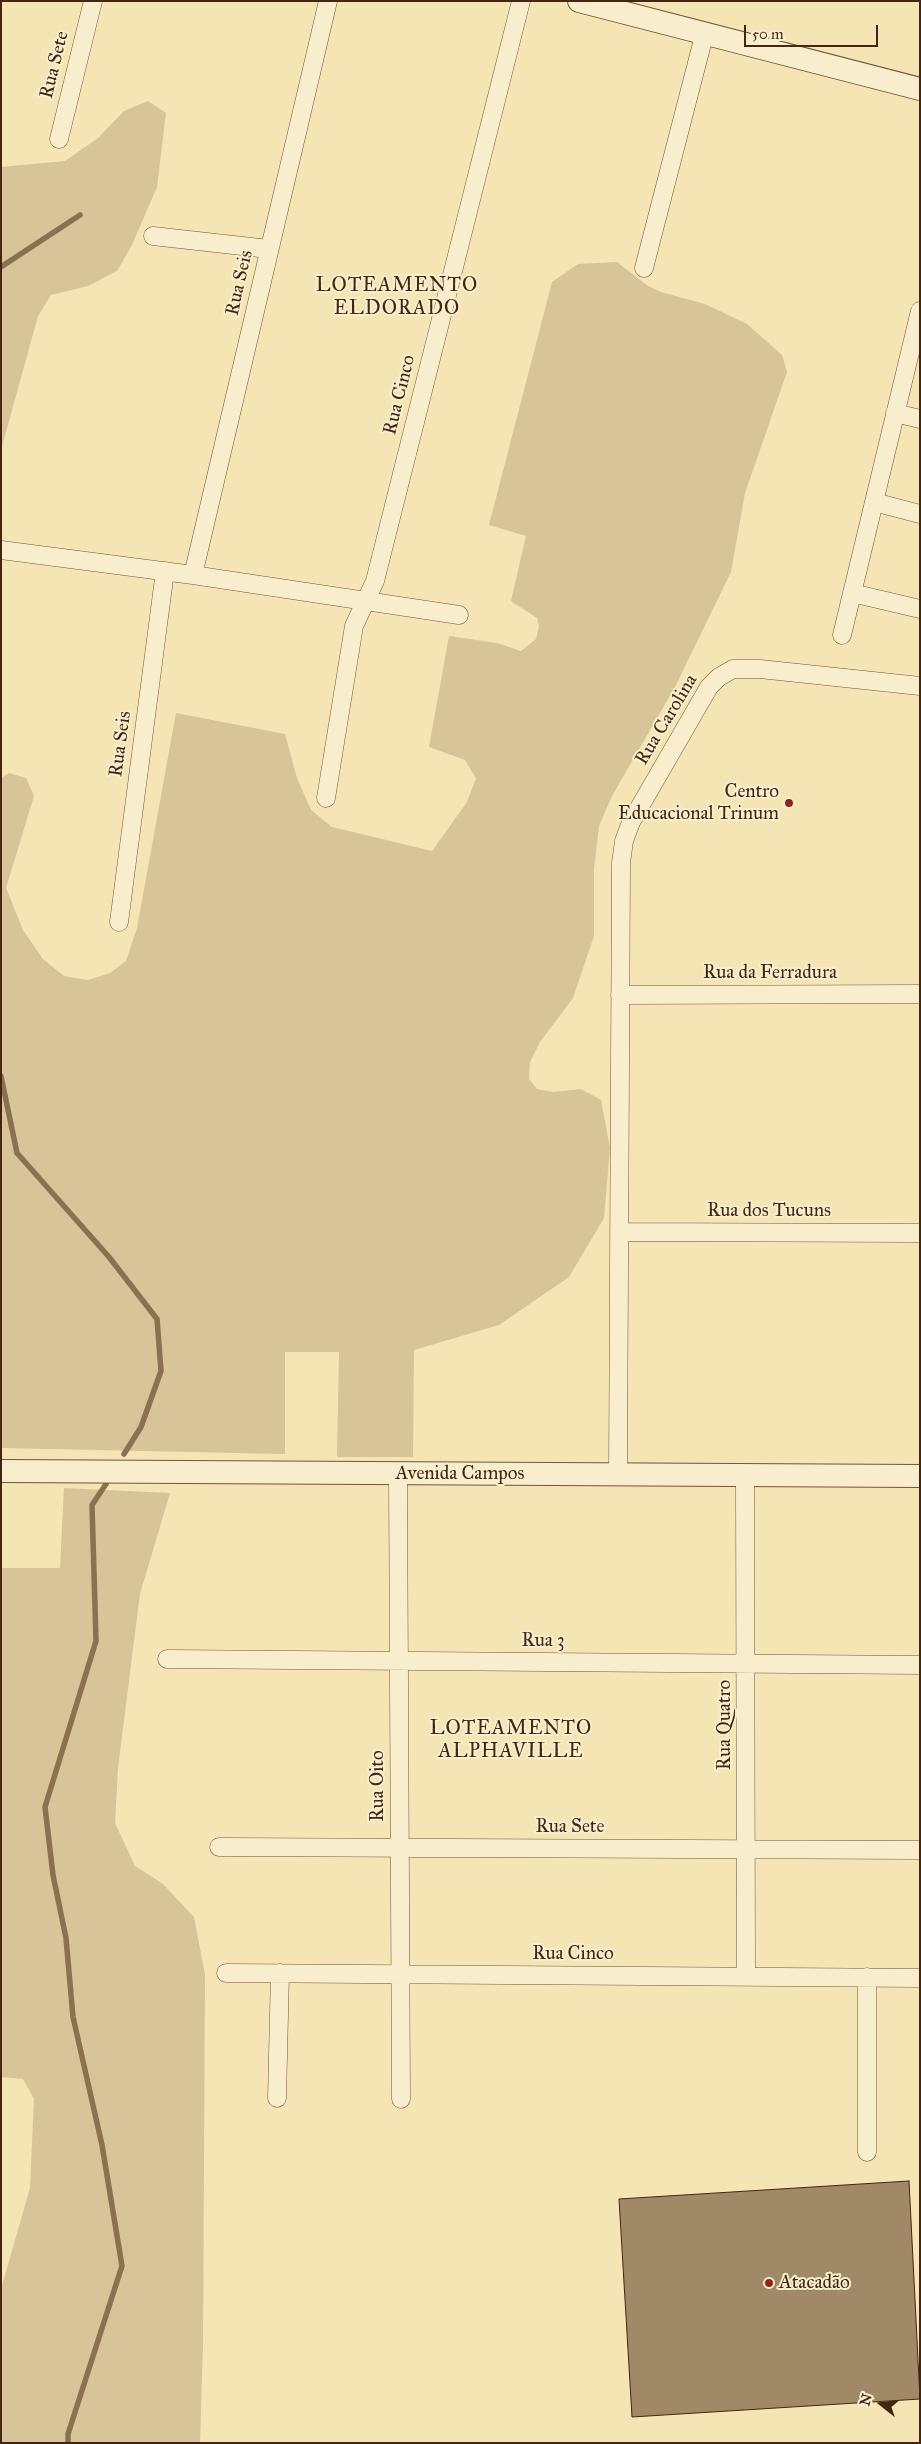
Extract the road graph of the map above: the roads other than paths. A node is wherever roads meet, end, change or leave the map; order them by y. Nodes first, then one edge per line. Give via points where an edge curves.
1 (92, 1) edge
2 (328, 1) edge
3 (521, 1) edge
4 (578, 1) edge
5 (705, 32) junction
6 (920, 89) edge
7 (59, 139) dead end
8 (153, 236) dead end
9 (269, 249) junction
10 (644, 268) dead end
11 (919, 318) edge
12 (895, 413) junction
13 (920, 419) edge
14 (874, 502) junction
15 (920, 514) edge
16 (1, 550) edge
17 (165, 571) junction
18 (193, 575) junction
19 (852, 593) junction
20 (366, 600) junction
21 (920, 609) edge
22 (459, 616) dead end
23 (842, 635) dead end
24 (920, 686) edge
25 (326, 798) dead end
26 (119, 922) dead end
27 (920, 994) edge
28 (620, 995) junction
29 (619, 1232) junction
30 (920, 1233) edge
31 (1, 1471) edge
32 (398, 1474) junction
33 (618, 1474) junction
34 (745, 1475) junction
35 (920, 1476) edge
36 (167, 1659) dead end
37 (399, 1661) junction
38 (746, 1664) junction
39 (920, 1665) edge
40 (219, 1847) dead end
41 (400, 1847) junction
42 (746, 1849) junction
43 (920, 1850) edge
44 (226, 1973) dead end
45 (280, 1973) junction
46 (400, 1974) junction
47 (746, 1976) junction
48 (867, 1977) junction
49 (920, 1978) edge
50 (277, 2098) dead end
51 (401, 2099) dead end
52 (867, 2152) dead end

1 - 7 street, Rua Sete
2 - 9 street, Rua Seis
3 - 20 street, Rua Cinco via 375,581
4 - 5 street
5 - 6 street
5 - 10 street
8 - 9 street
9 - 18 street, Rua Seis
11 - 12 street
12 - 13 street
12 - 14 street
14 - 15 street
14 - 19 street
16 - 17 street
17 - 18 street
17 - 26 street, Rua Seis
18 - 20 street
19 - 21 street
19 - 23 street
20 - 22 street
20 - 25 street, Rua Cinco via 354,626
24 - 28 street, Rua Carolina via 760,668 733,669 709,687 631,822 624,841
27 - 28 street, Rua da Ferradura
28 - 29 street, Rua Carolina
29 - 30 street, Rua dos Tucuns
29 - 33 street, Rua Carolina
31 - 32 street, Avenida Campos
32 - 33 street, Avenida Campos
32 - 37 street, Rua Oito
33 - 34 street, Avenida Campos
34 - 35 street, Avenida Campos
34 - 38 street, Rua Quatro
36 - 37 street, Rua 3
37 - 38 street, Rua 3
37 - 41 street, Rua Oito
38 - 39 street, Rua 3
38 - 42 street, Rua Quatro
40 - 41 street, Rua Sete
41 - 42 street, Rua Sete
41 - 46 street, Rua Oito
42 - 43 street, Rua Sete
42 - 47 street, Rua Quatro
44 - 45 street, Rua Cinco
45 - 46 street, Rua Cinco
45 - 50 street
46 - 47 street, Rua Cinco
46 - 51 street, Rua Oito
47 - 48 street, Rua Cinco
48 - 49 street, Rua Cinco
48 - 52 street

